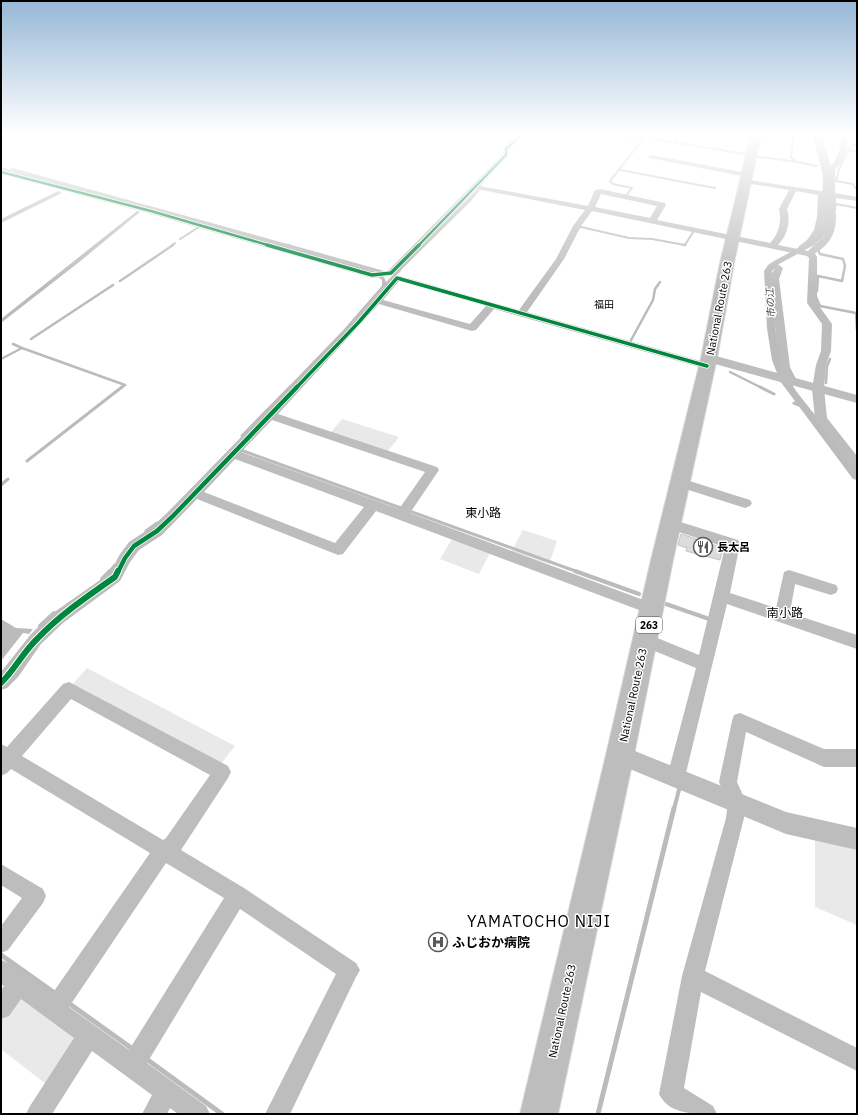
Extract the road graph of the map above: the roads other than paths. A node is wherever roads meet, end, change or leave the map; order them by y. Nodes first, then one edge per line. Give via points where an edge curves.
1 (56, 187) edge
2 (745, 187) edge
3 (789, 187) edge
4 (832, 187) edge
5 (479, 188) joint
6 (794, 188) junction
7 (822, 193) junction
8 (832, 195) junction
9 (857, 199) edge
10 (590, 209) junction
11 (652, 220) junction
12 (734, 240) junction
13 (771, 247) junction
14 (794, 251) junction
15 (807, 254) junction
16 (779, 268) dead end
17 (378, 301) junction
18 (492, 305) junction
19 (522, 312) junction
20 (708, 362) junction
21 (786, 380) junction
22 (818, 389) junction
23 (857, 399) edge
24 (270, 415) junction
25 (236, 451) junction
26 (857, 465) edge
27 (680, 483) junction
28 (195, 493) junction
29 (745, 503) dead end
30 (373, 505) junction
31 (404, 511) junction
32 (671, 524) junction
33 (831, 589) dead end
34 (722, 596) junction
35 (652, 609) junction
36 (782, 616) junction
37 (646, 640) junction
38 (857, 642) edge
39 (705, 664) junction
40 (1, 683) edge
41 (620, 755) junction
42 (857, 758) edge
43 (4, 760) edge
44 (676, 777) junction
45 (737, 802) junction
46 (857, 839) edge
47 (163, 851) junction
48 (1, 874) edge
49 (237, 895) junction
50 (1, 944) edge
51 (1, 971) edge
52 (693, 976) junction
53 (19, 984) junction
54 (59, 1002) junction
55 (1, 1008) edge
56 (89, 1035) junction
57 (137, 1058) junction
58 (857, 1060) edge
59 (167, 1091) junction
60 (38, 1114) edge
61 (154, 1114) edge
62 (198, 1114) edge
63 (277, 1114) edge
64 (539, 1114) edge
65 (705, 1114) edge

1 - 5 street via 372,275 391,273
2 - 12 highway, National Route 263 / 263
3 - 6 street
4 - 8 street
5 - 10 street
6 - 7 street
6 - 13 street via 783,209 785,216 781,237
7 - 8 street
7 - 14 street via 821,226 806,244
8 - 9 street
8 - 15 street via 828,236
10 - 11 street
10 - 11 street via 600,191 662,205
10 - 19 street via 542,286
11 - 12 street
12 - 13 street
12 - 20 highway, National Route 263 / 263 via 727,263
13 - 14 street
14 - 15 street
15 - 22 street via 813,257 812,302 827,324 826,351 821,365
16 - 21 street via 774,286
17 - 18 street via 472,328
17 - 18 street via 397,278
17 - 24 street
18 - 19 street
19 - 20 street
20 - 21 street
20 - 27 highway, National Route 263 / 263
21 - 22 street
22 - 23 street
22 - 26 street via 821,419
24 - 25 street
24 - 31 street via 432,470
25 - 28 street
25 - 30 street
27 - 29 street
27 - 32 highway, National Route 263 / 263
28 - 30 street via 338,550
28 - 40 street via 156,531 134,546 115,577 58,618 36,639
30 - 31 street
31 - 35 street
32 - 34 street via 733,544
32 - 35 highway, National Route 263 / 263
33 - 36 street via 789,576
34 - 36 street
34 - 39 street
35 - 37 highway, National Route 263 / 263
36 - 38 street
37 - 39 street
37 - 41 highway, National Route 263 / 263
39 - 44 street
41 - 44 street
41 - 64 highway, National Route 263 / 263
42 - 45 street via 824,758 740,721 728,782
43 - 47 street
43 - 47 street via 69,689 222,772 173,845
44 - 45 street
45 - 46 street via 786,823
45 - 52 street
47 - 49 street
47 - 54 street
48 - 50 street via 36,896
49 - 57 street
49 - 63 street via 349,970
51 - 53 street
52 - 58 street
52 - 65 street via 671,1094
53 - 54 street
53 - 55 street
54 - 56 street
56 - 57 street
56 - 60 street
57 - 59 street
59 - 61 street
59 - 62 street

